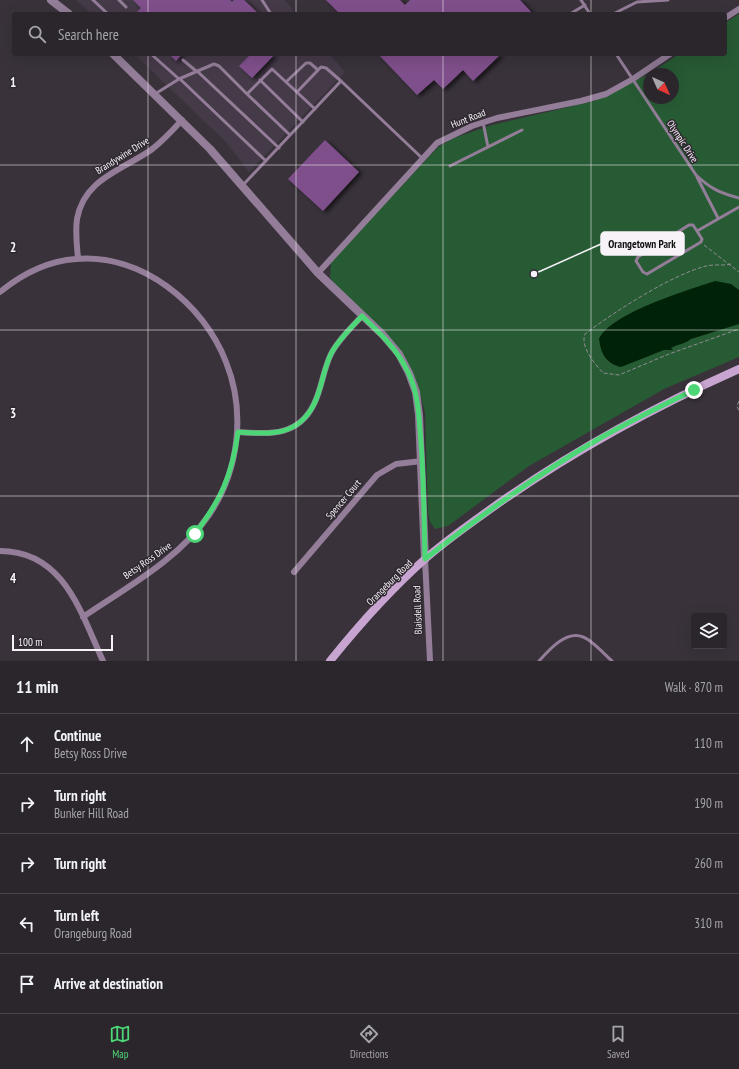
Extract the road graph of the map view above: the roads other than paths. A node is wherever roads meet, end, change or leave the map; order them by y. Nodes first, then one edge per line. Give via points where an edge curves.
1 (50, 0) edge
2 (93, 0) edge
3 (119, 0) edge
4 (262, 0) edge
5 (581, 0) edge
6 (668, 0) edge
7 (658, 1) edge
8 (585, 5) junction
9 (126, 6) dead end
10 (739, 9) edge
11 (66, 12) edge
12 (106, 12) edge
13 (270, 12) edge
14 (573, 12) edge
15 (589, 12) edge
16 (617, 12) edge
17 (727, 17) edge
18 (115, 56) edge
19 (153, 56) edge
20 (617, 56) edge
21 (667, 56) edge
22 (183, 60) dead end
23 (318, 70) junction
24 (196, 71) junction
25 (180, 79) junction
26 (633, 79) junction
27 (260, 80) junction
28 (341, 81) junction
29 (286, 82) junction
30 (297, 92) junction
31 (155, 94) junction
32 (247, 94) junction
33 (315, 109) junction
34 (182, 120) junction
35 (303, 122) junction
36 (483, 122) junction
37 (522, 130) dead end
38 (290, 135) junction
39 (488, 147) junction
40 (279, 148) junction
41 (422, 158) junction
42 (266, 161) junction
43 (450, 166) dead end
44 (696, 175) junction
45 (242, 187) junction
46 (739, 198) edge
47 (739, 207) edge
48 (718, 218) junction
49 (697, 231) junction
50 (78, 259) junction
51 (318, 273) junction
52 (0, 292) edge
53 (362, 316) junction
54 (739, 369) edge
55 (238, 432) junction
56 (422, 461) junction
57 (0, 551) edge
58 (425, 559) junction
59 (294, 572) dead end
60 (82, 617) junction
61 (103, 661) edge
62 (330, 661) edge
63 (430, 661) edge
64 (539, 661) edge
65 (612, 661) edge

1 - 11 street
2 - 12 lane
3 - 9 lane
4 - 13 lane
5 - 8 lane
6 - 7 lane
7 - 16 lane via 637,2
8 - 14 lane
8 - 15 lane
10 - 17 street
18 - 31 street
19 - 25 lane
20 - 26 lane, Olympic Drive
21 - 26 street, Hunt Road
22 - 24 lane
23 - 28 lane via 321,67 326,68
23 - 29 lane via 310,63 306,63
23 - 30 lane
24 - 25 lane
24 - 32 lane via 211,64 219,66
24 - 40 lane
25 - 31 lane
25 - 42 lane
26 - 36 street, Hunt Road via 606,94
26 - 44 lane, Olympic Drive
27 - 29 lane via 272,69
27 - 32 lane
27 - 35 lane
28 - 33 lane
28 - 41 lane
29 - 30 lane
30 - 33 lane
31 - 34 street
32 - 38 lane
33 - 35 lane
34 - 45 street
34 - 50 street, Brandywine Drive via 165,139 149,151 108,174 93,186 83,201 77,218
35 - 38 lane
36 - 39 lane
36 - 41 street, Hunt Road via 442,140
37 - 39 lane
38 - 40 lane
39 - 43 lane
40 - 42 lane
41 - 51 street, Hunt Road
42 - 45 lane
44 - 46 lane, Olympic Drive via 708,187
44 - 48 lane
45 - 51 street
47 - 48 lane
48 - 49 lane
49 - 49 lane via 702,239 700,242 647,274 636,261 638,257 689,225 693,225
50 - 52 street, Betsy Ross Drive via 46,265 27,273
50 - 55 street, Betsy Ross Drive via 111,262 137,270 174,291 191,307 206,324 227,362 236,399
51 - 53 street
53 - 55 street via 331,354 314,404 304,418 290,429 270,434
53 - 56 street via 399,354 409,373 416,392
54 - 58 main road, Orangeburg Road via 596,440 509,496
55 - 60 street, Betsy Ross Drive via 230,474 221,494 195,534 161,564
56 - 58 street
56 - 59 street, Spencer Court via 396,464 377,475
57 - 60 street via 30,556 47,565 61,578
58 - 62 main road, Orangeburg Road
58 - 63 street, Blaisdell Road
60 - 61 street
64 - 65 lane via 557,643 576,636 584,637

